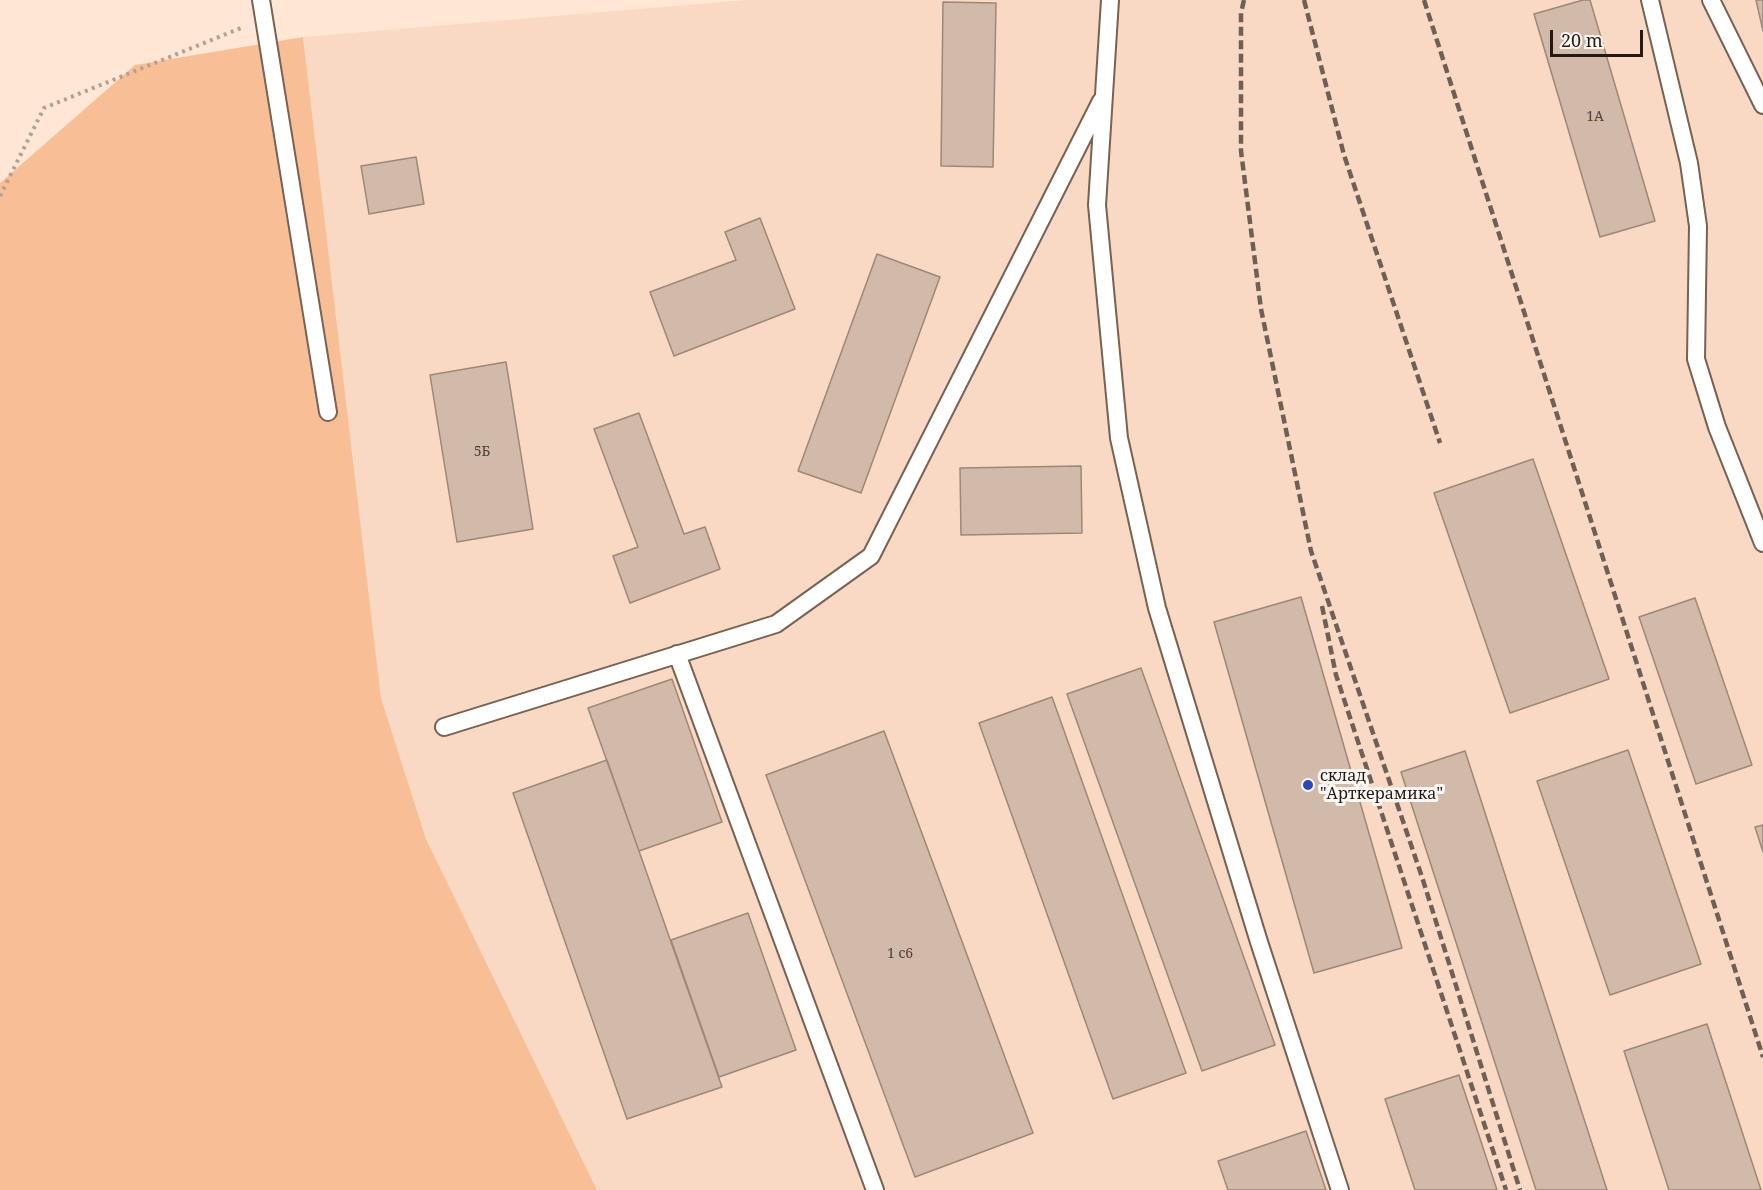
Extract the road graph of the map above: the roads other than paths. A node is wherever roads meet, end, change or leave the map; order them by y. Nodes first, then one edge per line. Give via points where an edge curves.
1 (261, 0) edge
2 (1110, 0) edge
3 (1650, 0) edge
4 (1711, 0) edge
5 (1758, 85) edge
6 (1104, 95) junction
7 (1763, 105) edge
8 (328, 412) dead end
9 (1763, 543) edge
10 (677, 654) junction
11 (444, 727) dead end
12 (876, 1190) edge
13 (1340, 1190) edge

1 - 8 lane
2 - 6 lane
3 - 9 lane via 1689,163 1698,226 1696,359 1717,427
4 - 5 lane
5 - 7 lane
6 - 10 lane via 871,556 776,624
6 - 13 lane via 1097,205 1119,438 1160,619
10 - 11 lane
10 - 12 lane

